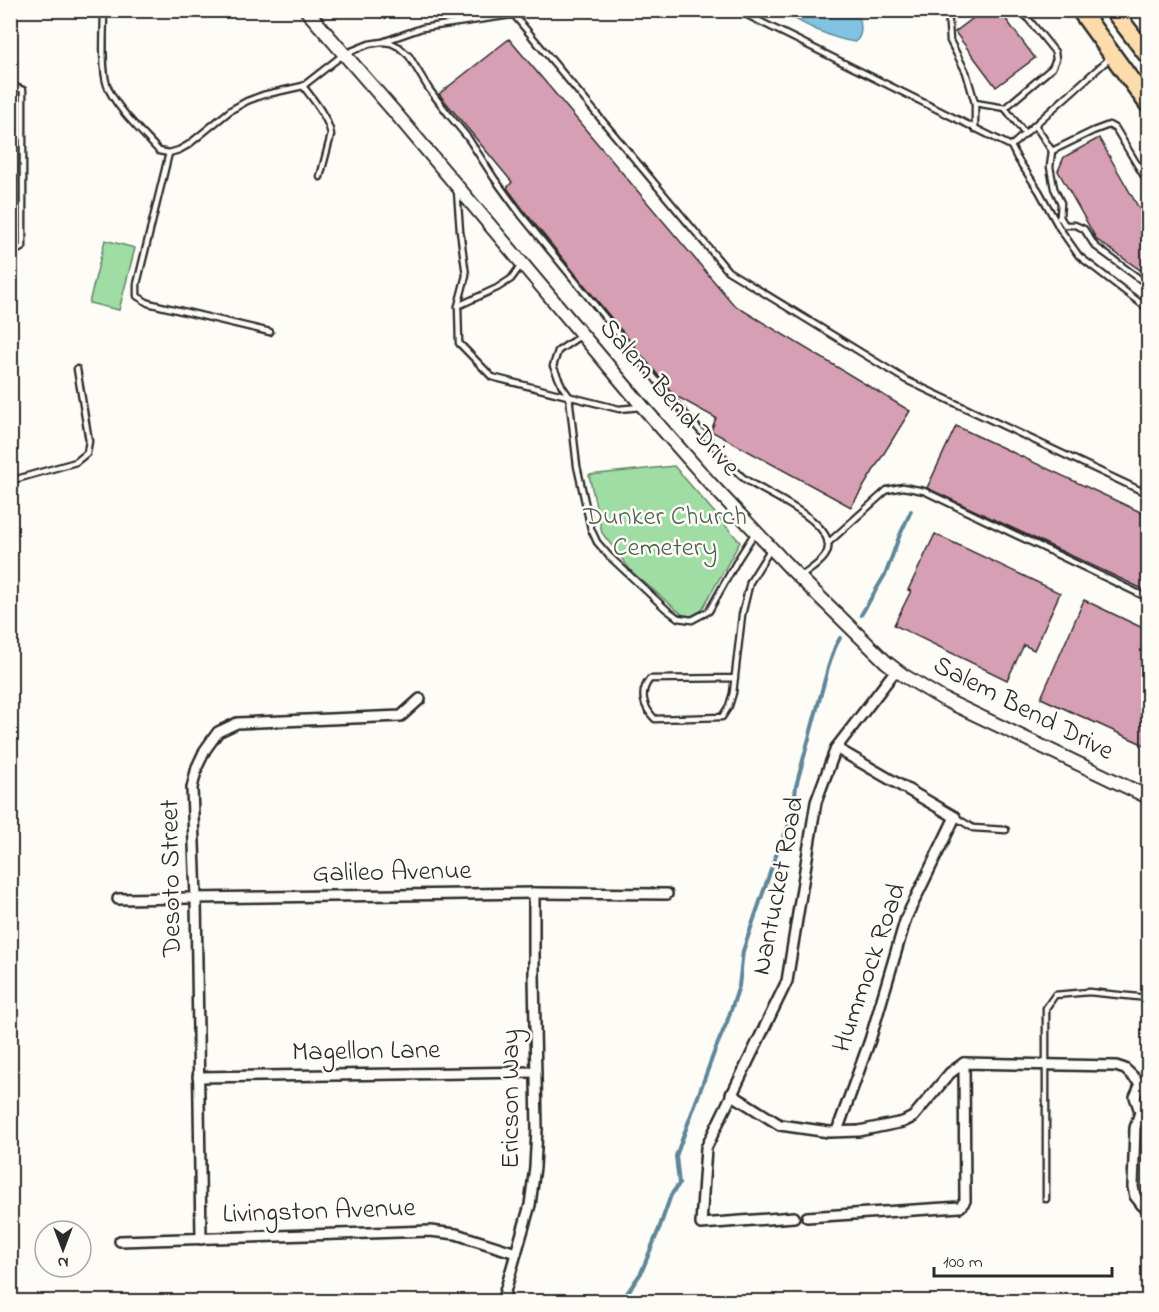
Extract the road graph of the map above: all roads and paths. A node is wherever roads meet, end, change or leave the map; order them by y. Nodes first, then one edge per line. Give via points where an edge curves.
1 (104, 10) edge
2 (306, 10) edge
3 (547, 10) edge
4 (737, 10) edge
5 (948, 10) edge
6 (959, 10) edge
7 (1021, 10) edge
8 (1080, 10) edge
9 (1113, 10) edge
10 (514, 15) junction
11 (948, 18) junction
12 (382, 42) junction
13 (344, 54) junction
14 (1113, 56) junction
15 (1149, 56) edge
16 (10, 85) edge
17 (303, 86) junction
18 (975, 102) junction
19 (1149, 104) edge
20 (1005, 108) junction
21 (1035, 125) junction
22 (975, 129) junction
23 (1025, 134) junction
24 (1011, 146) junction
25 (1052, 151) junction
26 (169, 153) junction
27 (320, 177) dead end
28 (1149, 183) edge
29 (456, 185) junction
30 (1058, 218) junction
31 (10, 254) edge
32 (523, 263) junction
33 (1149, 285) edge
34 (458, 306) junction
35 (1149, 309) edge
36 (270, 333) dead end
37 (582, 335) junction
38 (77, 369) dead end
39 (569, 396) junction
40 (643, 406) junction
41 (10, 481) edge
42 (1149, 494) edge
43 (756, 531) junction
44 (828, 543) junction
45 (771, 548) junction
46 (799, 578) junction
47 (1149, 598) edge
48 (896, 670) junction
49 (735, 678) junction
50 (420, 699) dead end
51 (836, 748) junction
52 (1149, 797) edge
53 (955, 817) junction
54 (1006, 830) dead end
55 (534, 893) junction
56 (668, 894) dead end
57 (196, 898) junction
58 (118, 900) dead end
59 (1149, 998) edge
60 (964, 1063) junction
61 (1046, 1064) junction
62 (536, 1072) junction
63 (198, 1077) junction
64 (1145, 1082) edge
65 (731, 1094) junction
66 (1140, 1112) junction
67 (1149, 1121) edge
68 (837, 1131) junction
69 (1046, 1199) dead end
70 (1149, 1207) edge
71 (794, 1217) dead end
72 (807, 1217) dead end
73 (201, 1239) junction
74 (120, 1241) dead end
75 (516, 1253) junction
76 (502, 1302) edge

1 - 26 lane via 104,67 109,90 159,151
2 - 13 street, Salem Bend Drive
3 - 10 lane
4 - 22 lane
5 - 11 lane
6 - 11 lane
7 - 20 lane via 1055,52 1056,59 1052,68
8 - 14 highway
9 - 15 highway
10 - 12 lane via 422,28
10 - 42 lane via 728,271 906,380
11 - 18 lane via 950,41 966,72
12 - 13 lane
12 - 44 lane via 399,47 409,56 521,215 671,398 737,472 814,521
13 - 17 lane
13 - 29 street, Salem Bend Drive
14 - 19 highway
14 - 21 lane
16 - 31 lane via 23,90 23,247
17 - 26 lane via 247,100 188,145
17 - 27 lane via 330,128
18 - 20 lane
18 - 22 lane
20 - 23 lane
21 - 23 lane
21 - 25 lane
22 - 24 lane
23 - 24 lane
24 - 30 lane
25 - 28 lane via 1109,125 1116,129
25 - 30 lane via 1050,167 1061,203
26 - 36 lane via 137,296 148,303
29 - 32 street, Salem Bend Drive
29 - 34 lane via 466,275
30 - 33 lane via 1065,225 1084,230 1095,246
30 - 35 lane via 1079,256
32 - 34 lane via 511,279
32 - 37 street, Salem Bend Drive
34 - 39 lane via 459,343 492,377
37 - 39 lane via 558,351 553,366
37 - 40 street, Salem Bend Drive
38 - 41 lane via 89,441 87,453 76,462
39 - 40 lane via 619,410
39 - 43 lane via 577,466 597,542 678,618 692,620 709,611
40 - 43 street, Salem Bend Drive
43 - 45 street, Salem Bend Drive
44 - 46 lane via 827,554
44 - 47 lane via 887,490 903,487 924,491
45 - 46 street, Salem Bend Drive
45 - 49 lane via 750,582
46 - 48 street, Salem Bend Drive
48 - 51 street, Nantucket Road
48 - 52 street, Salem Bend Drive via 952,703
49 - 49 lane via 729,706 722,717 655,719 645,705 645,685 650,679
50 - 57 street, Desoto Street via 401,716 237,723 218,732 197,767 192,788
51 - 53 street
51 - 65 street, Nantucket Road via 816,802 787,981
53 - 54 lane via 973,828
53 - 68 street, Hummock Road via 906,918 870,1040
55 - 56 street, Galileo Avenue
55 - 57 street, Galileo Avenue
55 - 62 street, Ericson Way
57 - 58 street, Galileo Avenue
57 - 63 street, Desoto Street
59 - 61 lane via 1089,992 1055,995 1046,1008
60 - 61 street
60 - 68 street via 950,1073 913,1117 859,1131
60 - 72 street via 965,1201 960,1208
61 - 64 street via 1116,1066
61 - 69 lane
62 - 63 street, Magellon Lane
62 - 75 street, Ericson Way via 535,1167 530,1205
63 - 73 street, Desoto Street
64 - 66 street via 1136,1097
65 - 68 street via 780,1125
65 - 71 street, Nantucket Road via 706,1148 701,1224
66 - 67 street
66 - 70 street via 1133,1187 1142,1205
73 - 74 street, Livingston Avenue
73 - 75 street, Livingston Avenue via 430,1231 456,1234
75 - 76 street, Ericson Way

